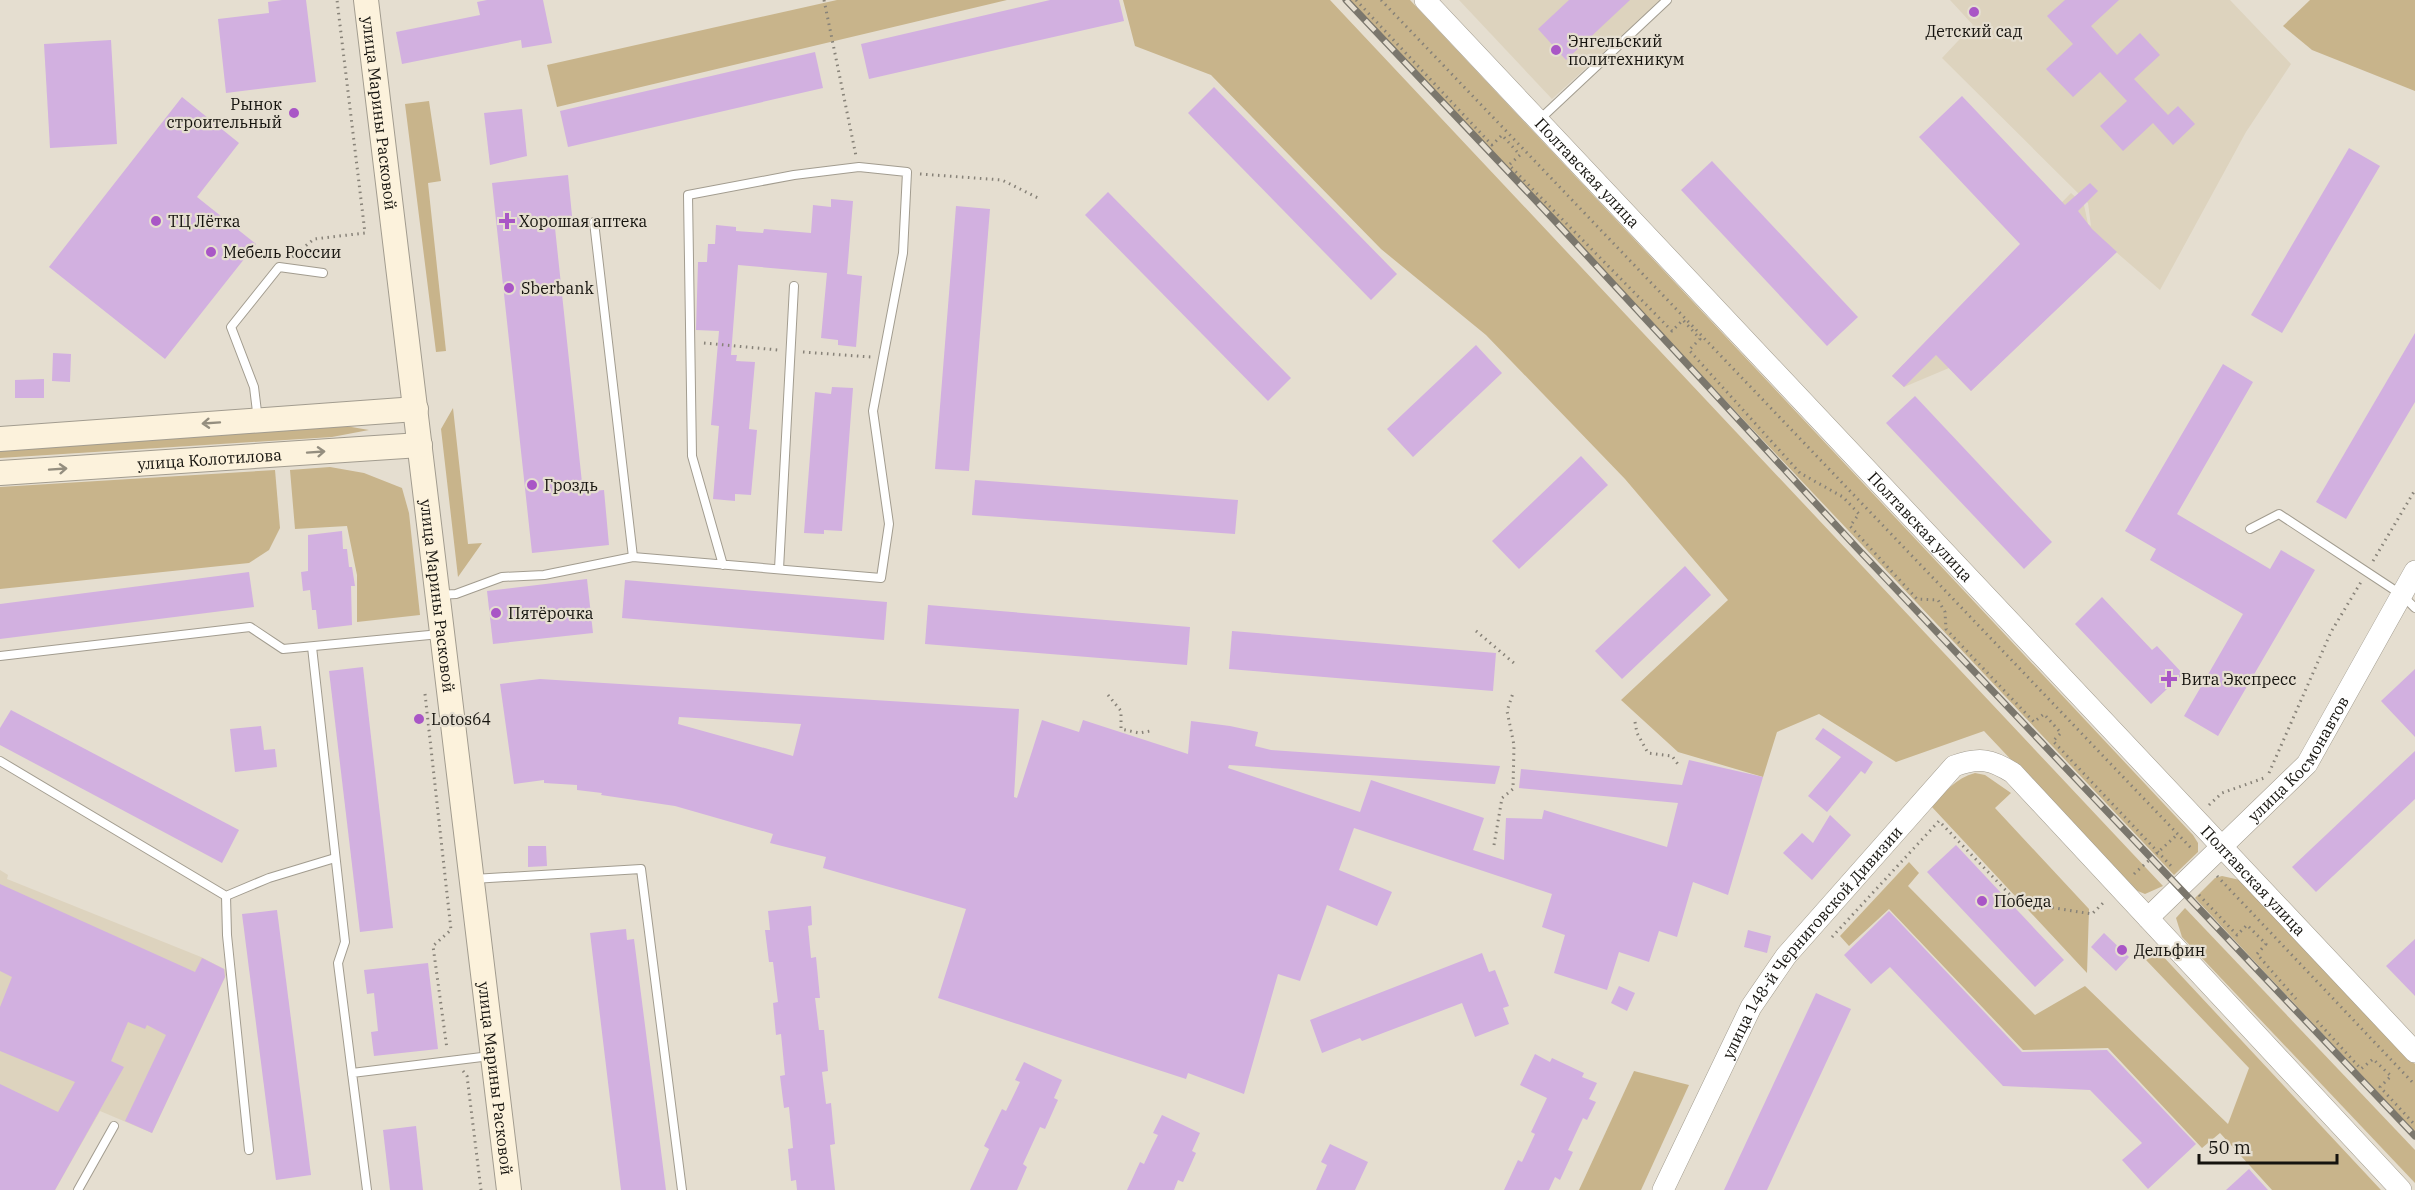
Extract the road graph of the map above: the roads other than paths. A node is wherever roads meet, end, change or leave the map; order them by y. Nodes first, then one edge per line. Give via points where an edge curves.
1 (366, 0) edge
2 (1425, 0) edge
3 (1667, 0) edge
4 (1539, 120) junction
5 (594, 222) dead end
6 (323, 273) dead end
7 (794, 286) dead end
8 (416, 409) junction
9 (258, 420) junction
10 (0, 438) edge
11 (420, 445) junction
12 (0, 473) edge
13 (2250, 529) dead end
14 (633, 557) junction
15 (723, 565) junction
16 (779, 570) junction
17 (2415, 571) edge
18 (438, 595) junction
19 (2409, 602) edge
20 (443, 634) junction
21 (312, 646) junction
22 (0, 656) edge
23 (0, 761) edge
24 (2221, 848) junction
25 (335, 858) junction
26 (472, 879) junction
27 (226, 896) junction
28 (2148, 918) junction
29 (2415, 1052) edge
30 (493, 1055) junction
31 (352, 1073) junction
32 (114, 1126) dead end
33 (249, 1150) dead end
34 (78, 1190) edge
35 (367, 1190) edge
36 (509, 1190) edge
37 (682, 1190) edge
38 (1663, 1190) edge
39 (2401, 1190) edge

1 - 8 main road, улица Марины Расковой
2 - 4 street, Полтавская улица
3 - 4 lane
4 - 24 street, Полтавская улица
5 - 14 lane
6 - 9 lane via 279,267 231,327 254,387
7 - 16 lane
8 - 9 main road
8 - 11 main road, улица Марины Расковой
9 -> 10 main road
12 -> 11 main road, улица Колотилова
11 - 18 main road, улица Марины Расковой
13 - 19 lane via 2279,514
14 - 15 lane
14 - 18 lane via 544,575 502,577 456,594
15 - 16 lane
15 - 16 lane via 692,456 688,195 859,167 907,172 903,253 873,411 890,524 881,578
17 - 19 street, улица Космонавтов
18 - 20 main road, улица Марины Расковой
19 - 24 street, улица Космонавтов via 2307,764
20 - 21 lane
20 - 26 main road, улица Марины Расковой
21 - 22 lane via 283,650 250,627
21 - 25 lane
23 - 27 lane
24 - 28 street, улица Космонавтов
24 - 29 street, Полтавская улица
25 - 27 lane
25 - 31 lane via 345,942 338,963
26 - 30 main road, улица Марины Расковой
26 - 37 lane via 641,869
27 - 33 lane
28 - 38 street, улица 148-й Черниговской Дивизии via 2013,773 1984,760 1954,766 1786,957 1750,1007
28 - 39 street
30 - 31 lane
30 - 36 main road, улица Марины Расковой
31 - 35 lane
32 - 34 lane

